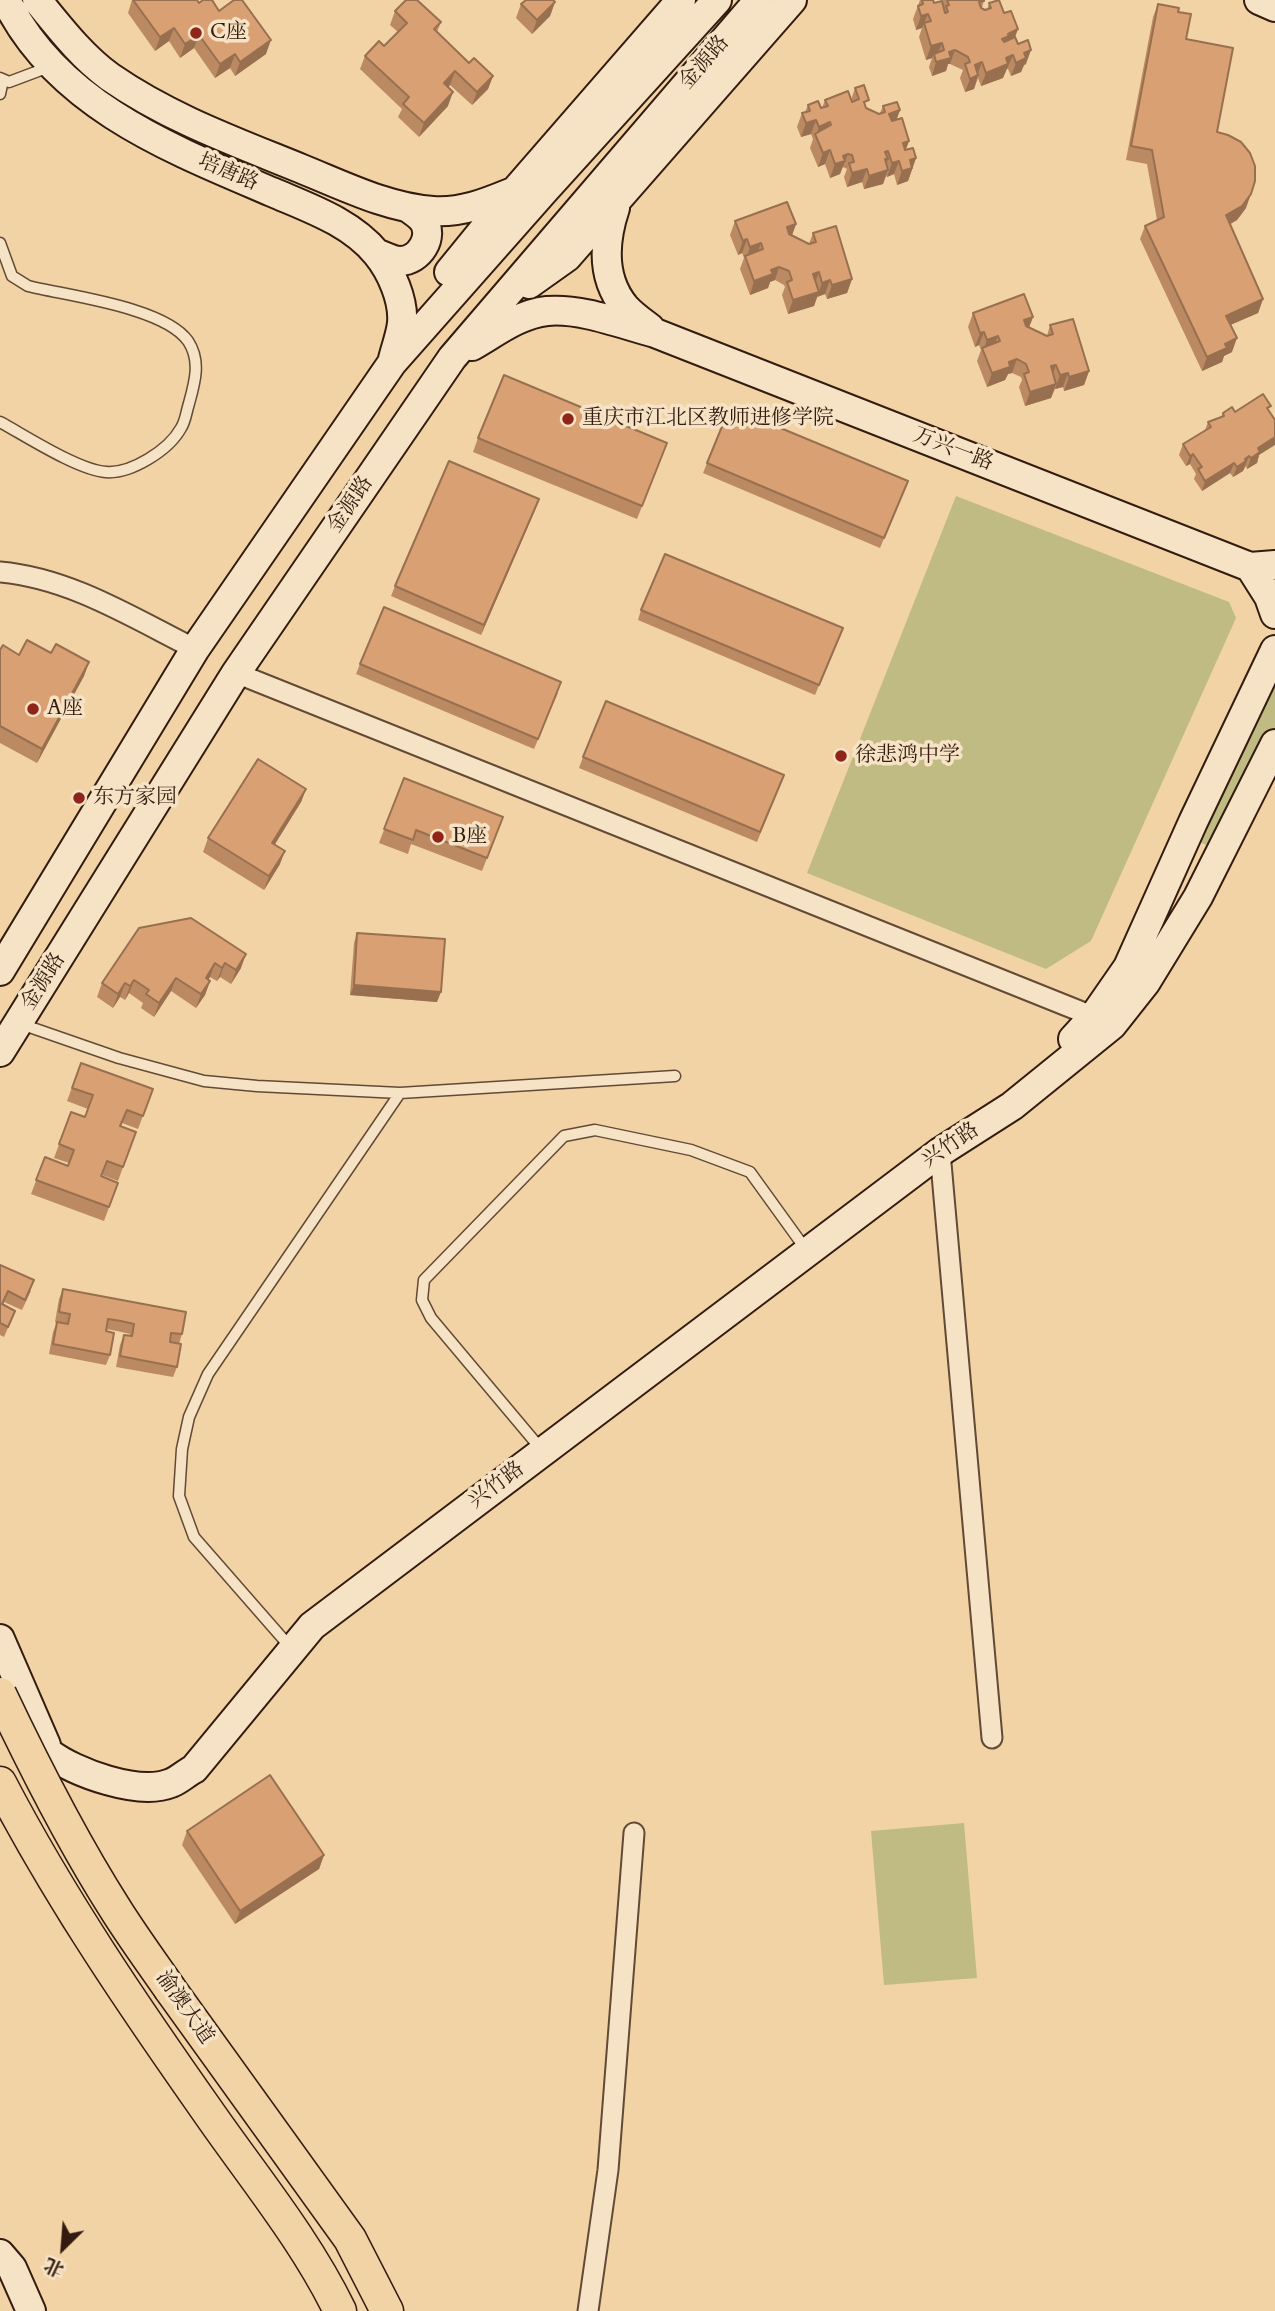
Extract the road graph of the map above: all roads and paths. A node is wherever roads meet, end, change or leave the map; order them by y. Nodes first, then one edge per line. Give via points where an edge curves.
1 (6, 0) edge
2 (37, 0) edge
3 (681, 0) edge
4 (717, 0) edge
5 (759, 0) edge
6 (792, 0) edge
7 (1259, 0) edge
8 (1275, 7) edge
9 (52, 65) junction
10 (1, 79) edge
11 (0, 94) edge
12 (515, 191) junction
13 (617, 200) junction
14 (410, 209) junction
15 (0, 243) edge
16 (378, 254) junction
17 (495, 308) junction
18 (655, 333) junction
19 (452, 358) junction
20 (392, 363) junction
21 (0, 422) edge
22 (1263, 566) edge
23 (0, 572) edge
24 (1275, 614) edge
25 (195, 649) junction
26 (1275, 650) edge
27 (236, 673) junction
28 (1275, 744) edge
29 (4, 957) edge
30 (1103, 1021) junction
31 (19, 1023) junction
32 (0, 1052) edge
33 (675, 1076) dead end
34 (400, 1093) junction
35 (940, 1152) junction
36 (807, 1251) junction
37 (543, 1451) junction
38 (0, 1639) edge
39 (291, 1648) junction
40 (0, 1694) edge
41 (0, 1708) edge
42 (992, 1738) dead end
43 (50, 1754) junction
44 (0, 1783) edge
45 (634, 1833) dead end
46 (0, 2254) edge
47 (31, 2311) edge
48 (340, 2311) edge
49 (387, 2311) edge
50 (588, 2311) edge

1 - 9 street, 培唐路 via 16,21
2 - 14 street, 培唐路 via 109,76 156,105 194,125
3 - 12 street
4 - 20 street, 金源路
5 - 17 street, 金源路
6 - 13 street
7 - 8 street
9 - 10 lane via 9,82
9 - 16 street, 培唐路 via 91,101 137,130 326,215
10 - 11 lane
12 - 14 street, 培唐路 via 459,210
12 - 20 street via 440,282
13 - 17 street via 566,257
13 - 18 street via 607,233 609,277 624,306
14 - 16 street via 424,221 428,234 422,249 413,258 399,261
15 - 21 lane via 12,276 28,286 145,312 169,326 187,340 197,377 181,428 167,444 139,465 107,473 82,466
16 - 20 street, 培唐路 via 401,302 402,323
17 - 19 street, 金源路
18 - 19 street via 578,313 546,312 516,320
18 - 22 street, 万兴一路
19 - 27 street, 金源路
20 - 25 street, 金源路
22 - 24 street
23 - 25 street via 50,580
25 - 29 street, 金源路
26 - 30 street, 兴竹路
27 - 30 street
27 - 31 street, 金源路
28 - 30 street, 兴竹路 via 1198,897 1146,982
30 - 35 street, 兴竹路 via 1012,1106
31 - 32 street, 金源路
31 - 34 lane via 204,1081
33 - 34 lane
34 - 39 lane via 208,1374 189,1418 182,1449 179,1496 194,1537
35 - 36 street, 兴竹路
35 - 42 street
36 - 37 street, 兴竹路
36 - 37 lane via 750,1172 691,1150 595,1130 564,1136 424,1280 422,1300 431,1318
37 - 39 street, 兴竹路 via 312,1626
38 - 43 street
39 - 43 street, 兴竹路 via 194,1769 170,1783 147,1788 121,1783 84,1772
40 - 49 main road, 渝澳大道, bridge via 34,1767 116,1911 350,2239
41 - 43 street, 兴竹路
44 - 48 main road, 渝澳大道 via 85,1931 313,2261
45 - 50 street via 608,2170
46 - 47 street via 12,2268

